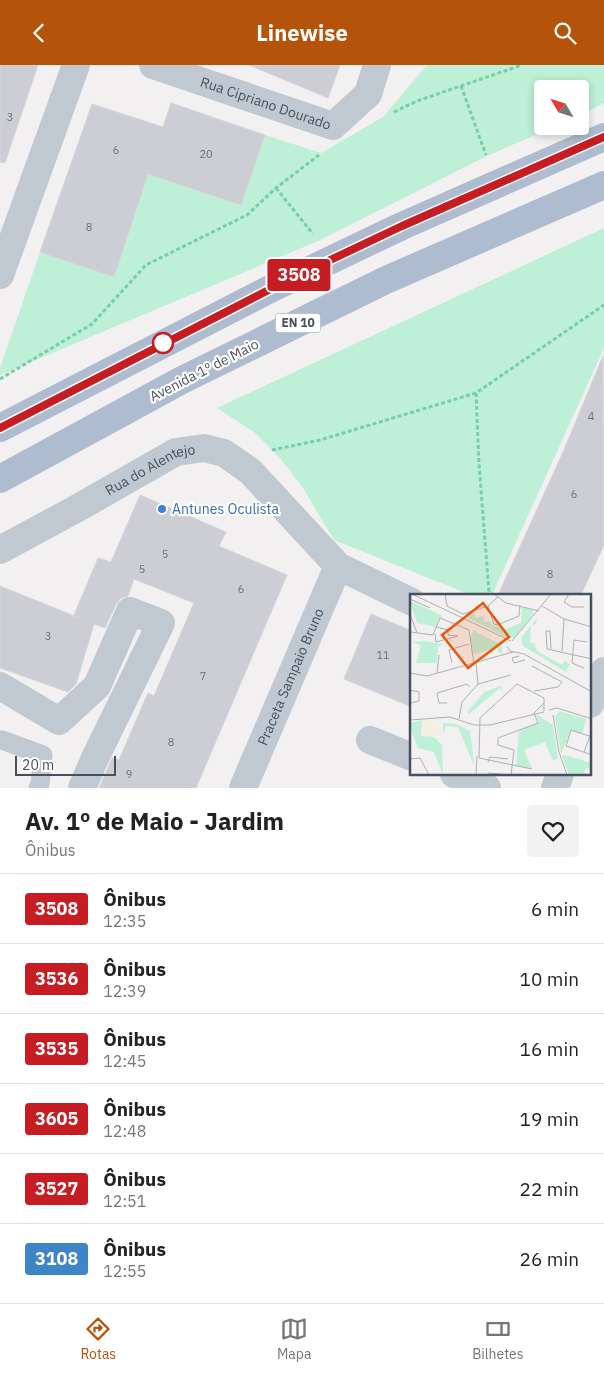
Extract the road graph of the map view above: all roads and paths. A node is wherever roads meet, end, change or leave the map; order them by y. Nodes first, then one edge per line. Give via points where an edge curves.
1 (76, 65) edge
2 (153, 65) edge
3 (377, 65) edge
4 (522, 65) edge
5 (212, 74) edge
6 (461, 86) junction
7 (391, 113) dead end
8 (604, 137) edge
9 (321, 153) dead end
10 (489, 162) dead end
11 (604, 185) edge
12 (276, 188) junction
13 (318, 241) dead end
14 (0, 273) edge
15 (604, 305) edge
16 (0, 379) edge
17 (476, 393) junction
18 (0, 428) edge
19 (250, 471) junction
20 (0, 479) edge
21 (0, 550) edge
22 (338, 566) junction
23 (489, 592) dead end
24 (410, 601) edge
25 (0, 687) edge
26 (0, 740) edge
27 (370, 740) dead end
28 (410, 756) edge
29 (459, 776) edge
30 (559, 776) edge
31 (38, 788) edge
32 (82, 788) edge
33 (243, 788) edge
34 (487, 788) edge
35 (554, 788) edge

1 - 14 street
2 - 5 street, Rua Cipriano Dourado
3 - 5 street, Rua Cipriano Dourado via 368,93 333,126
4 - 6 path
6 - 7 path
6 - 10 path
8 - 18 main road via 280,284
9 - 12 path
11 - 20 main road, Avenida 1º de Maio / EN 10 via 377,284 182,380
12 - 13 path
12 - 16 path via 247,215 146,265 92,325
15 - 17 path
17 - 19 path via 320,440 272,450
17 - 23 path
19 - 21 street, Rua do Alentejo via 224,453 204,447 176,452
19 - 22 street, Rua do Alentejo
22 - 24 street, Rua do Alentejo
22 - 33 street, Praceta Sampaio Bruno
25 - 32 street via 59,721 97,686 130,611 161,623
26 - 31 lane via 44,755
27 - 28 street
29 - 34 street
30 - 35 street

